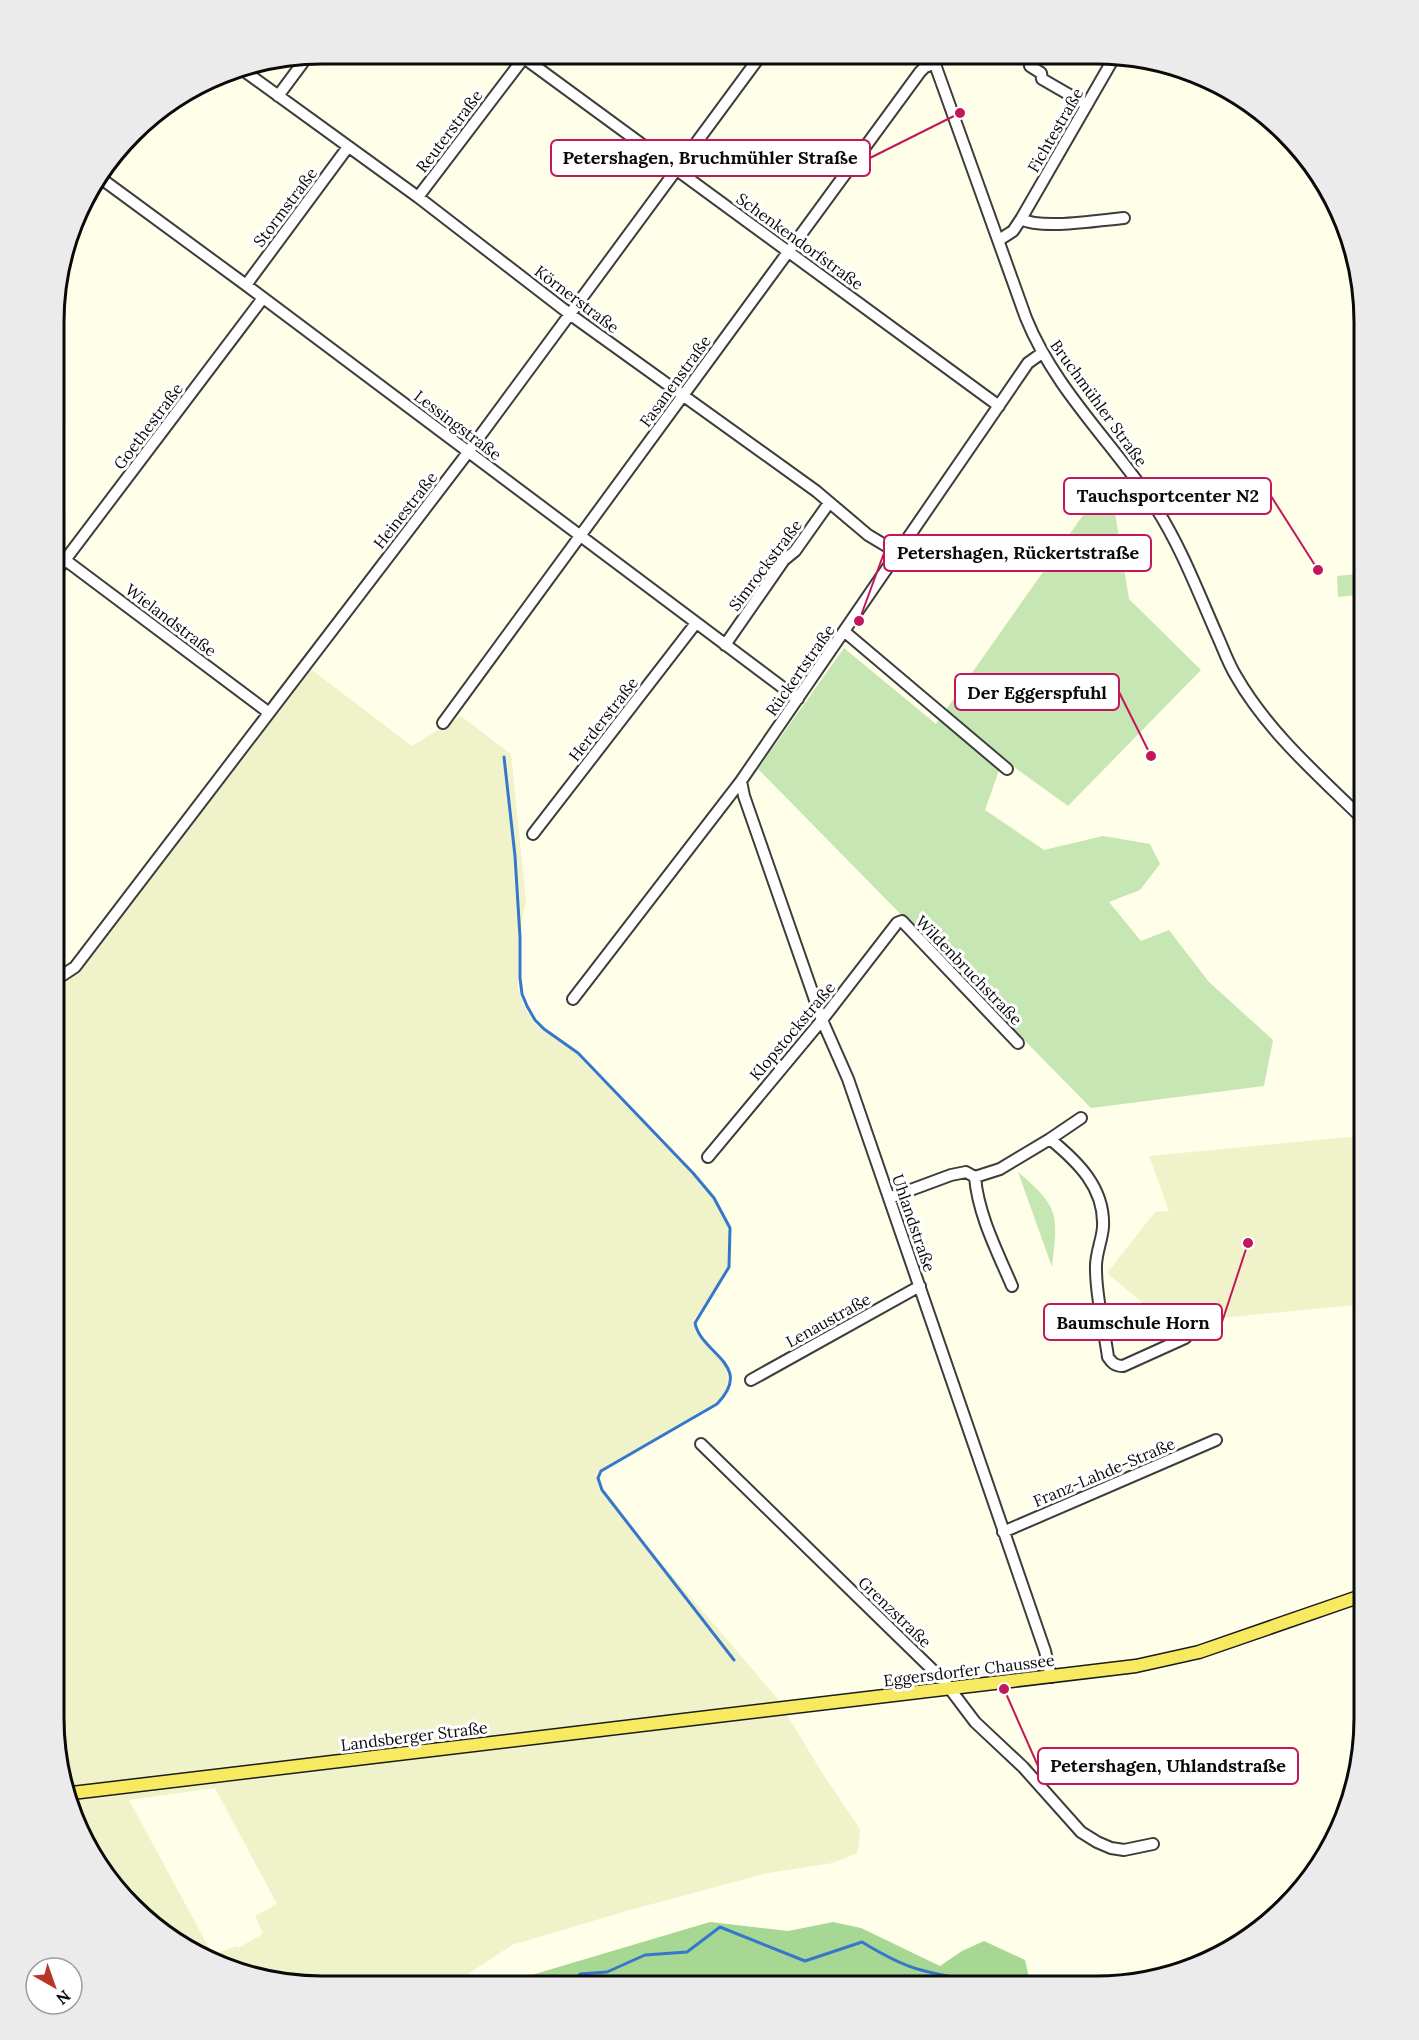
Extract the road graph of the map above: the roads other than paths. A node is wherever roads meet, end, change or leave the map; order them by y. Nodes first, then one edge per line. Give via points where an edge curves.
1 (519, 64) edge
2 (536, 64) edge
3 (754, 64) edge
4 (928, 64) edge
5 (935, 64) edge
6 (1110, 65) edge
7 (301, 66) edge
8 (1030, 66) dead end
9 (250, 75) edge
10 (278, 96) junction
11 (1087, 105) junction
12 (348, 147) junction
13 (677, 169) junction
14 (106, 182) edge
15 (418, 197) junction
16 (1124, 218) dead end
17 (1021, 219) junction
18 (999, 240) junction
19 (789, 251) junction
20 (246, 285) junction
21 (263, 298) junction
22 (572, 315) junction
23 (1042, 353) junction
24 (683, 394) junction
25 (999, 406) junction
26 (469, 452) junction
27 (829, 503) junction
28 (580, 536) junction
29 (898, 553) junction
30 (66, 559) junction
31 (64, 562) edge
32 (696, 623) junction
33 (845, 632) junction
34 (725, 645) junction
35 (798, 699) junction
36 (268, 712) junction
37 (443, 723) dead end
38 (1007, 769) dead end
39 (741, 781) junction
40 (1354, 810) edge
41 (533, 834) dead end
42 (897, 923) joint
43 (64, 972) edge
44 (573, 999) dead end
45 (822, 1020) junction
46 (1018, 1044) dead end
47 (1081, 1118) dead end
48 (1050, 1139) junction
49 (708, 1157) dead end
50 (975, 1176) junction
51 (889, 1198) junction
52 (920, 1286) junction
53 (1012, 1286) dead end
54 (1193, 1330) dead end
55 (751, 1380) dead end
56 (1216, 1440) dead end
57 (701, 1444) dead end
58 (1003, 1532) junction
59 (1354, 1598) edge
60 (1051, 1677) junction
61 (950, 1689) junction
62 (760, 1711) joint
63 (76, 1793) edge
64 (1153, 1844) dead end

1 - 15 street, Reuterstraße
2 - 13 street, Schenkendorfstraße
3 - 13 street, Heinestraße
4 - 19 street, Fasanenstraße
5 - 18 street, Bruchmühler Straße
6 - 11 street, Fichtestraße
7 - 10 street
8 - 11 street via 1041,73 1042,79
9 - 10 street, Körnerstraße
10 - 12 street, Körnerstraße
11 - 17 street, Fichtestraße
12 - 15 street, Körnerstraße
12 - 20 street, Stormstraße
13 - 19 street, Schenkendorfstraße
13 - 22 street, Heinestraße
14 - 20 street, Lessingstraße
15 - 22 street, Körnerstraße
16 - 17 street via 1048,224 1029,224
17 - 18 street, Fichtestraße via 1013,231
18 - 23 street, Bruchmühler Straße
19 - 24 street, Fasanenstraße
19 - 25 street, Schenkendorfstraße
20 - 21 street, Lessingstraße
21 - 26 street, Lessingstraße
21 - 30 street, Goethestraße
22 - 24 street, Körnerstraße
22 - 26 street, Heinestraße
23 - 25 street, Rückertstraße via 1028,363
23 - 40 street, Bruchmühler Straße via 1157,511 1201,597 1234,674 1282,739
24 - 27 street, Körnerstraße
24 - 28 street, Fasanenstraße
25 - 29 street, Rückertstraße
26 - 28 street, Lessingstraße
26 - 36 street, Heinestraße
27 - 29 street, Körnerstraße via 868,535
27 - 34 street, Simrockstraße
28 - 32 street, Lessingstraße
28 - 37 street, Fasanenstraße
29 - 33 street, Rückertstraße
30 - 31 street, Goethestraße
30 - 36 street, Wielandstraße
32 - 34 street, Lessingstraße
32 - 41 street, Herderstraße
33 - 35 street, Rückertstraße
33 - 38 street
34 - 35 street, Lessingstraße
35 - 39 street, Rückertstraße
36 - 43 street, Heinestraße via 75,967
39 - 44 street, Rückertstraße
39 - 45 street, Uhlandstraße
42 - 45 street, Klopstockstraße
42 - 46 street, Wildenbruchstraße via 902,921
45 - 49 street, Klopstockstraße
45 - 51 street, Uhlandstraße via 848,1079
47 - 48 street
48 - 50 street via 1000,1169
48 - 54 street via 1076,1160 1093,1186 1100,1206 1103,1229 1095,1267 1107,1357 1115,1365 1123,1366 1185,1338
50 - 51 street via 966,1172 951,1175
50 - 53 street via 976,1190
51 - 52 street, Uhlandstraße
52 - 55 street, Lenaustraße
52 - 58 street, Uhlandstraße
56 - 58 street, Franz-Lahde-Straße
57 - 61 street, Grenzstraße
58 - 60 street, Uhlandstraße
59 - 60 main road, Eggersdorfer Chaussee via 1182,1657
60 - 61 main road, Eggersdorfer Chaussee
61 - 62 main road, Eggersdorfer Chaussee
61 - 64 street, Grenzstraße via 975,1722 1023,1767 1081,1832 1110,1848 1125,1850
62 - 63 main road, Landsberger Straße

